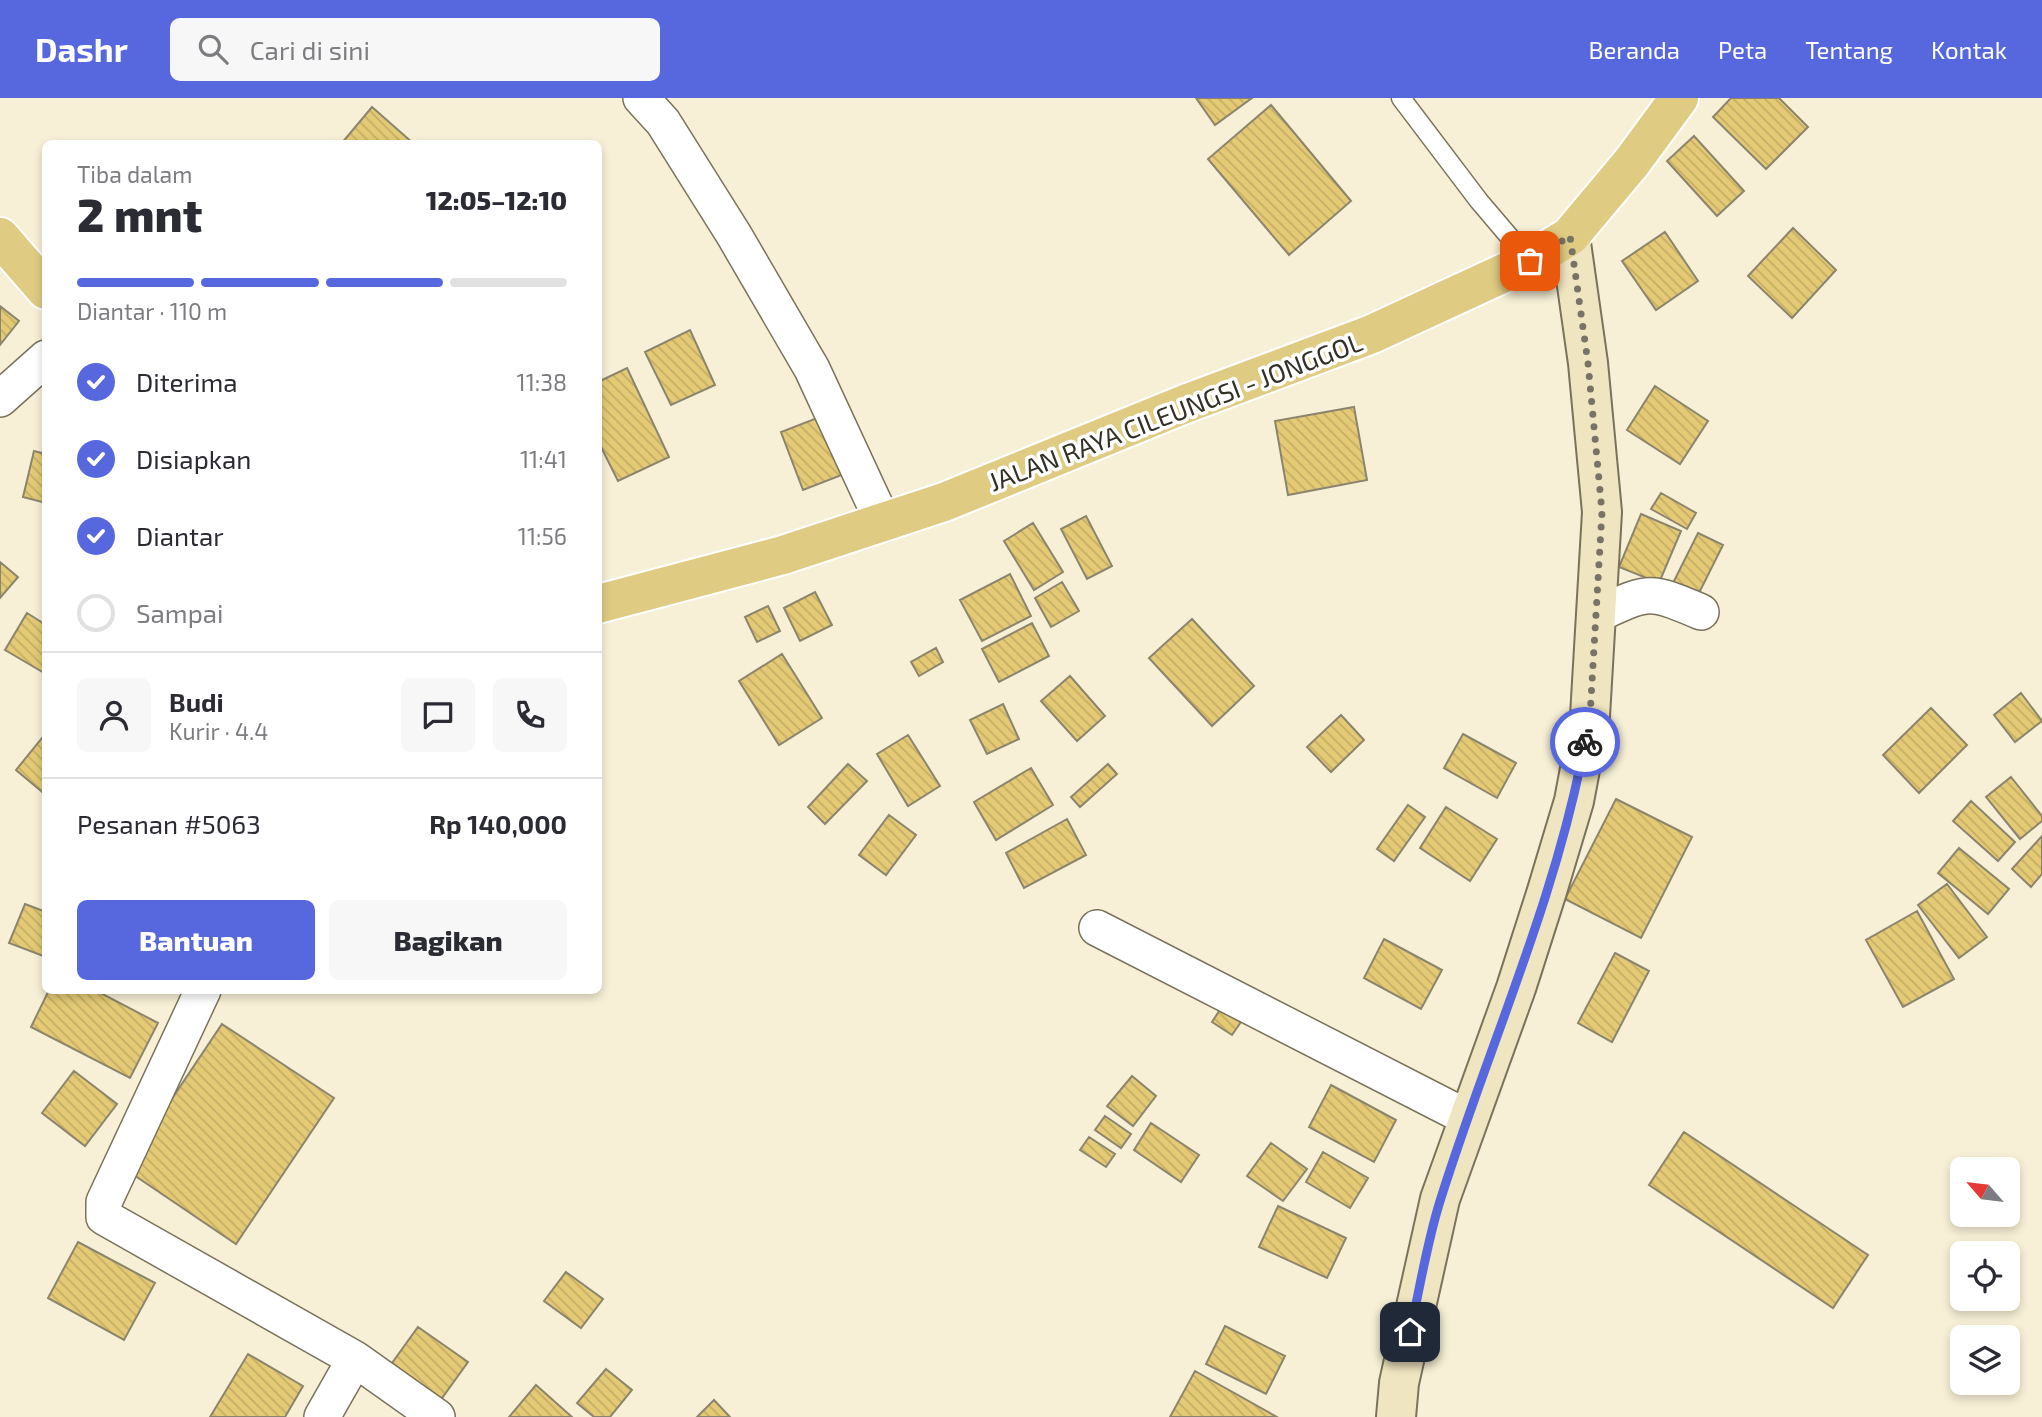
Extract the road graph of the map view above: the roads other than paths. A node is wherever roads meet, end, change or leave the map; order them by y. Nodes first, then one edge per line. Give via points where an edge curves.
1 (641, 98) edge
2 (1401, 98) edge
3 (1678, 98) edge
4 (1570, 236) junction
5 (0, 237) edge
6 (1530, 261) junction
7 (42, 285) edge
8 (42, 362) edge
9 (0, 399) edge
10 (882, 520) junction
11 (602, 603) edge
12 (1701, 612) dead end
13 (1596, 615) junction
14 (1097, 928) dead end
15 (201, 994) edge
16 (1469, 1119) junction
17 (355, 1359) junction
18 (322, 1417) edge
19 (437, 1417) edge
20 (1396, 1417) edge

1 - 10 street via 663,122 812,369
2 - 6 lane
3 - 4 main road, JALAN RAYA CILEUNGSI - JONGGOL
4 - 6 main road, JALAN RAYA CILEUNGSI - JONGGOL
4 - 13 street via 1602,512
5 - 7 main road
6 - 10 main road, JALAN RAYA CILEUNGSI - JONGGOL via 1372,334 944,502
8 - 9 street
10 - 11 main road, JALAN RAYA CILEUNGSI - JONGGOL via 783,555
12 - 13 street via 1644,594
13 - 16 street via 1590,716 1574,801 1516,988
14 - 16 street
15 - 17 street via 104,1202 104,1217
16 - 20 street via 1440,1199 1399,1383
17 - 18 street
17 - 19 street

